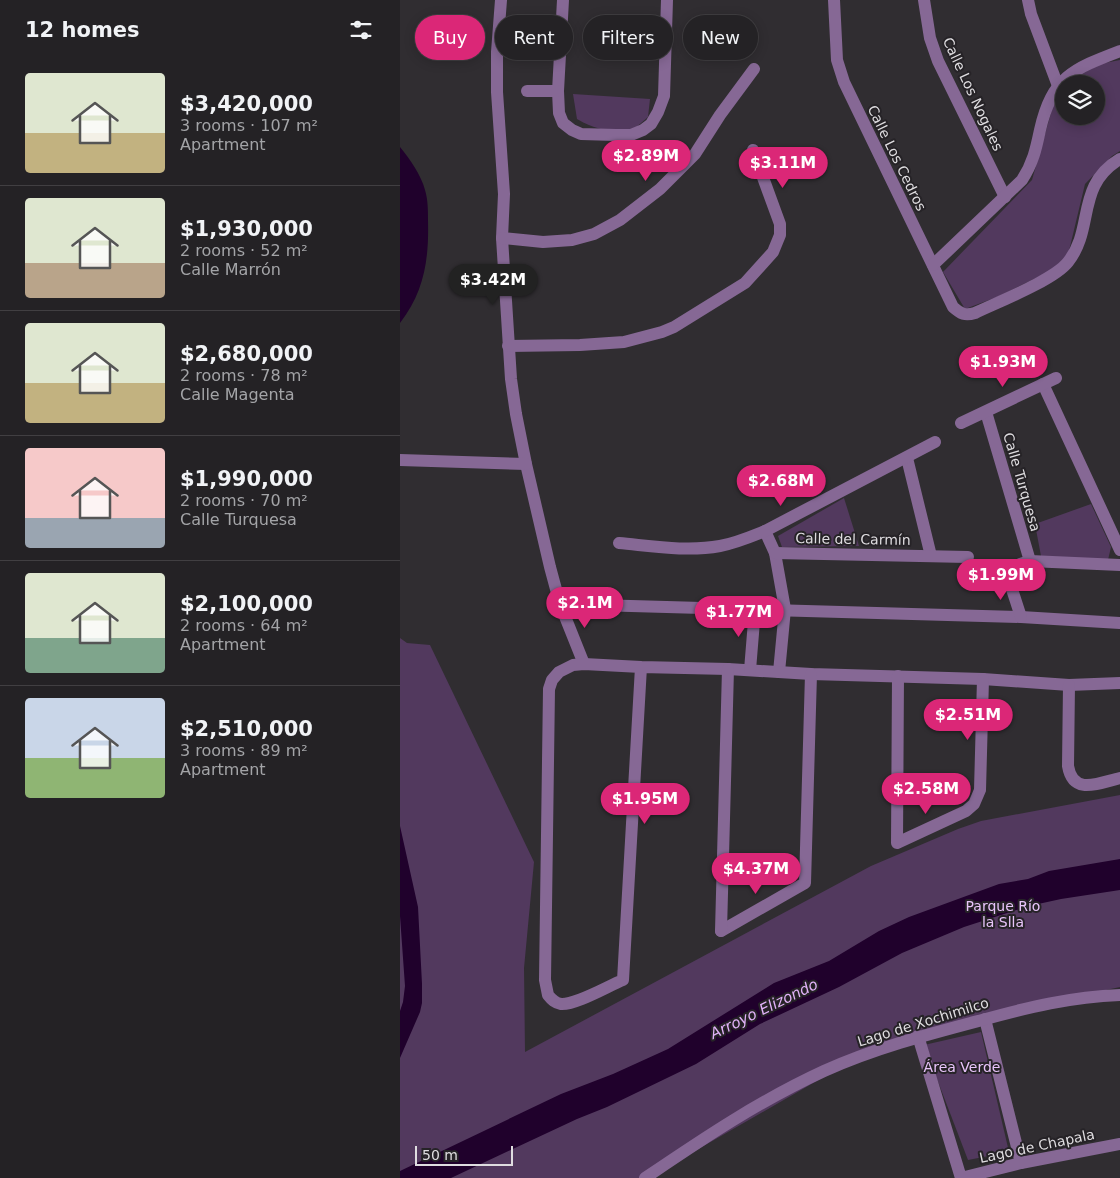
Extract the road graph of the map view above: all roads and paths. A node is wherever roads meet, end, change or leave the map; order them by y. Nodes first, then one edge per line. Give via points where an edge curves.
1 (501, 0) edge
2 (563, 0) edge
3 (667, 0) edge
4 (834, 0) edge
5 (924, 0) edge
6 (1028, 0) edge
7 (1120, 51) edge
8 (754, 69) dead end
9 (1068, 75) edge
10 (1055, 78) edge
11 (1055, 90) edge
12 (527, 91) dead end
13 (558, 91) junction
14 (753, 150) dead end
15 (1120, 159) edge
16 (1005, 197) junction
17 (502, 238) junction
18 (933, 265) junction
19 (508, 346) junction
20 (1056, 378) dead end
21 (1043, 384) junction
22 (986, 412) junction
23 (961, 423) dead end
24 (935, 442) dead end
25 (907, 458) junction
26 (400, 460) edge
27 (526, 464) junction
28 (764, 531) junction
29 (619, 543) dead end
30 (1120, 550) edge
31 (775, 553) junction
32 (930, 556) junction
33 (968, 557) dead end
34 (1030, 562) junction
35 (1120, 565) edge
36 (560, 604) junction
37 (754, 609) junction
38 (785, 609) junction
39 (1021, 617) junction
40 (1120, 623) edge
41 (584, 664) junction
42 (640, 667) junction
43 (728, 668) junction
44 (750, 670) junction
45 (779, 672) junction
46 (811, 674) junction
47 (898, 676) junction
48 (983, 679) junction
49 (1120, 683) edge
50 (1069, 685) junction
51 (1120, 778) edge
52 (1120, 995) edge
53 (985, 1019) junction
54 (918, 1036) junction
55 (1120, 1144) edge
56 (1021, 1162) junction
57 (996, 1174) edge
58 (646, 1178) edge
59 (961, 1178) edge

1 - 17 street via 497,92 504,194
2 - 13 street
3 - 13 street via 664,96 651,124 631,135 581,134 563,123
4 - 18 street, Calle Los Cedros via 837,60 844,82
5 - 16 street, Calle Los Nogales via 930,38 938,61
6 - 10 street
7 - 9 street
8 - 17 street via 695,154 660,189 620,220 594,234 572,240 543,242
11 - 16 street via 1044,114 1030,167
12 - 13 street
14 - 19 street via 780,224 780,235 767,261 745,283 662,332 624,342
15 - 18 street, Calle Los Cedros via 1095,183 1075,253 1054,275 966,316 953,307
16 - 18 street
17 - 19 street
19 - 27 street
20 - 21 street
21 - 22 street
21 - 30 street
22 - 23 street
22 - 34 street, Calle Turquesa
24 - 25 street
25 - 28 street
25 - 32 street
26 - 27 street
27 - 36 street
28 - 29 street via 737,542 705,548
28 - 31 street
31 - 32 street, Calle del Carmín
31 - 38 street
32 - 33 street, Calle del Carmín
34 - 35 street
34 - 39 street via 1015,566 1008,573
36 - 37 street
36 - 41 street
37 - 38 street
37 - 44 street
38 - 39 street
38 - 45 street
39 - 40 street
41 - 42 street
41 - 42 street via 559,672 550,689 545,980 548,995 562,1004 623,980
42 - 43 street
43 - 44 street
43 - 46 street via 721,931 805,883
44 - 45 street
45 - 46 street
46 - 47 street
47 - 48 street
47 - 48 street via 897,843 966,811 978,797
48 - 50 street
49 - 50 street
50 - 51 street via 1068,766 1071,777 1074,782 1084,785
52 - 53 street, Lago de Xochimilco via 1063,1000
53 - 54 street, Lago de Xochimilco
53 - 56 street
54 - 58 street, Lago de Xochimilco via 860,1056 785,1090 724,1125
54 - 59 street
55 - 56 street, Lago de Chapala
56 - 57 street, Lago de Chapala
57 - 59 street, Lago de Chapala

